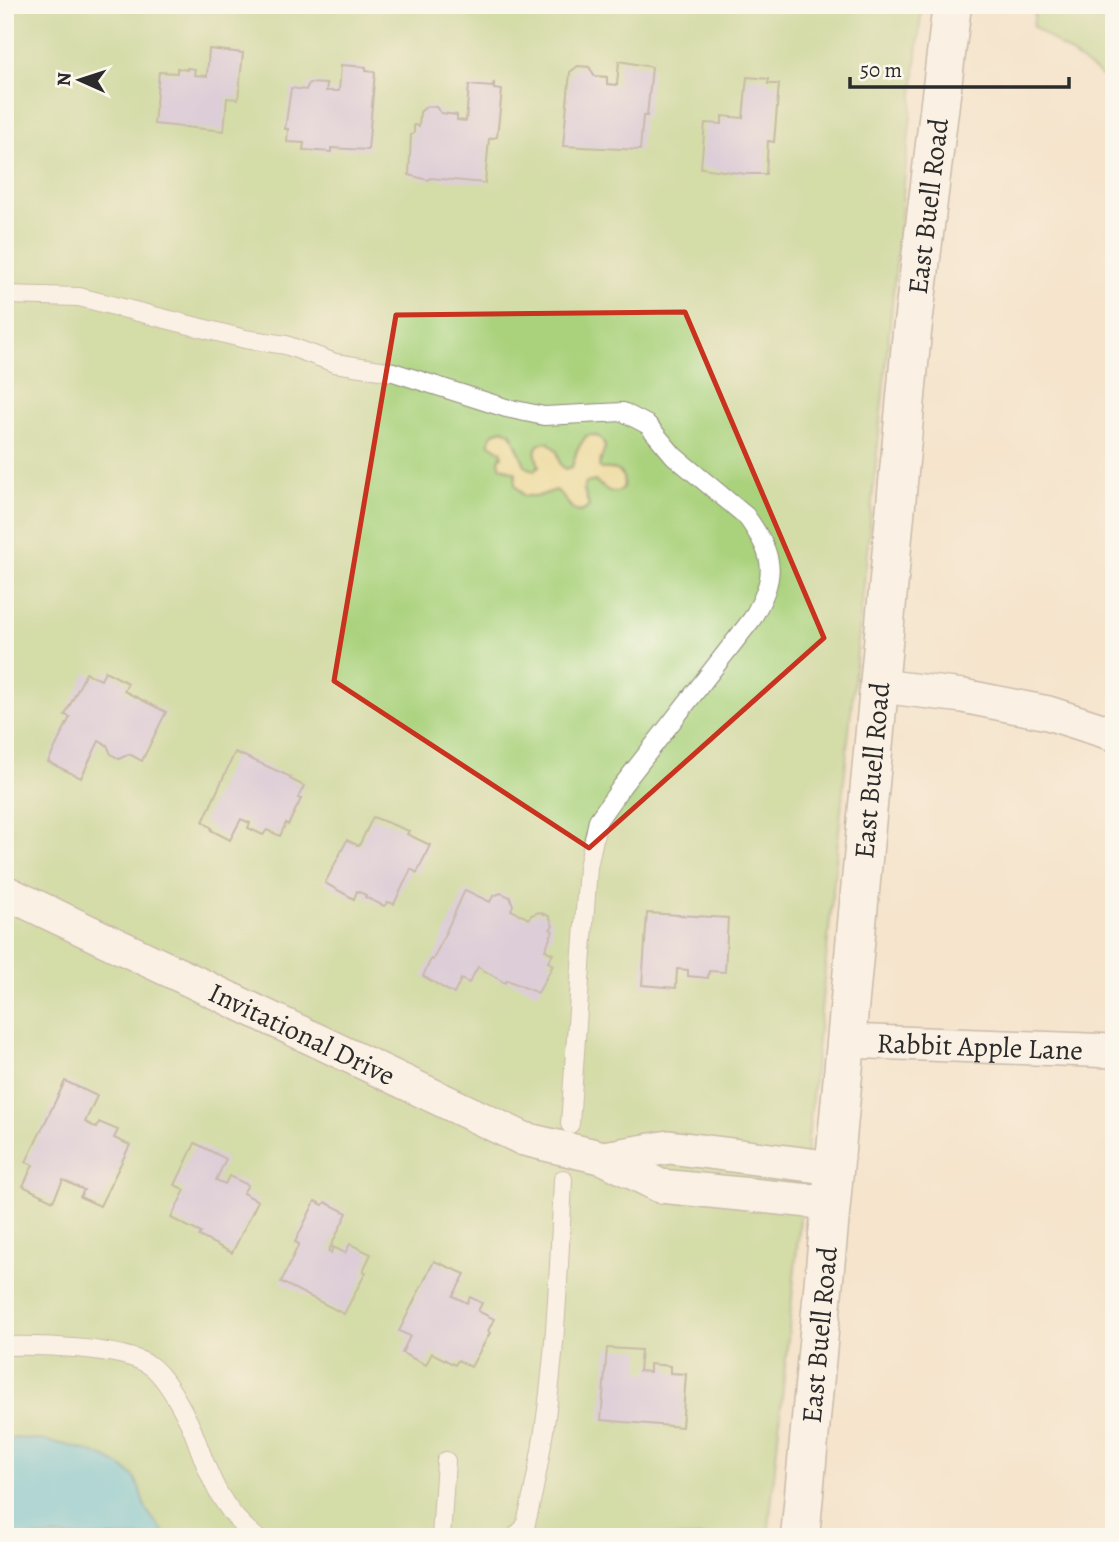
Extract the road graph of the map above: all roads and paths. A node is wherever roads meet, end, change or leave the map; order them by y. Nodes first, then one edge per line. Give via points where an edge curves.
1 (952, 5) edge
2 (5, 295) edge
3 (880, 686) junction
4 (1114, 734) edge
5 (5, 892) edge
6 (845, 1041) junction
7 (1114, 1051) edge
8 (569, 1124) dead end
9 (563, 1179) dead end
10 (832, 1186) junction
11 (5, 1346) edge
12 (446, 1461) dead end
13 (257, 1537) edge
14 (441, 1537) edge
15 (515, 1537) edge
16 (800, 1537) edge

1 - 3 street, East Buell Road via 912,332
2 - 8 lane via 79,297 162,320 286,345 335,363 393,372 544,416 623,412 648,425 674,456 753,526 771,569 752,619 598,820 588,867
3 - 4 street via 1024,708
3 - 6 street, East Buell Road
5 - 10 street, Invitational Drive via 524,1139 604,1158 660,1186
6 - 7 street, Rabbit Apple Lane
6 - 10 street, East Buell Road
9 - 15 lane via 558,1305 542,1440 527,1518
10 - 16 street, East Buell Road
11 - 13 lane via 79,1349 150,1365 192,1429 228,1509
12 - 14 lane

